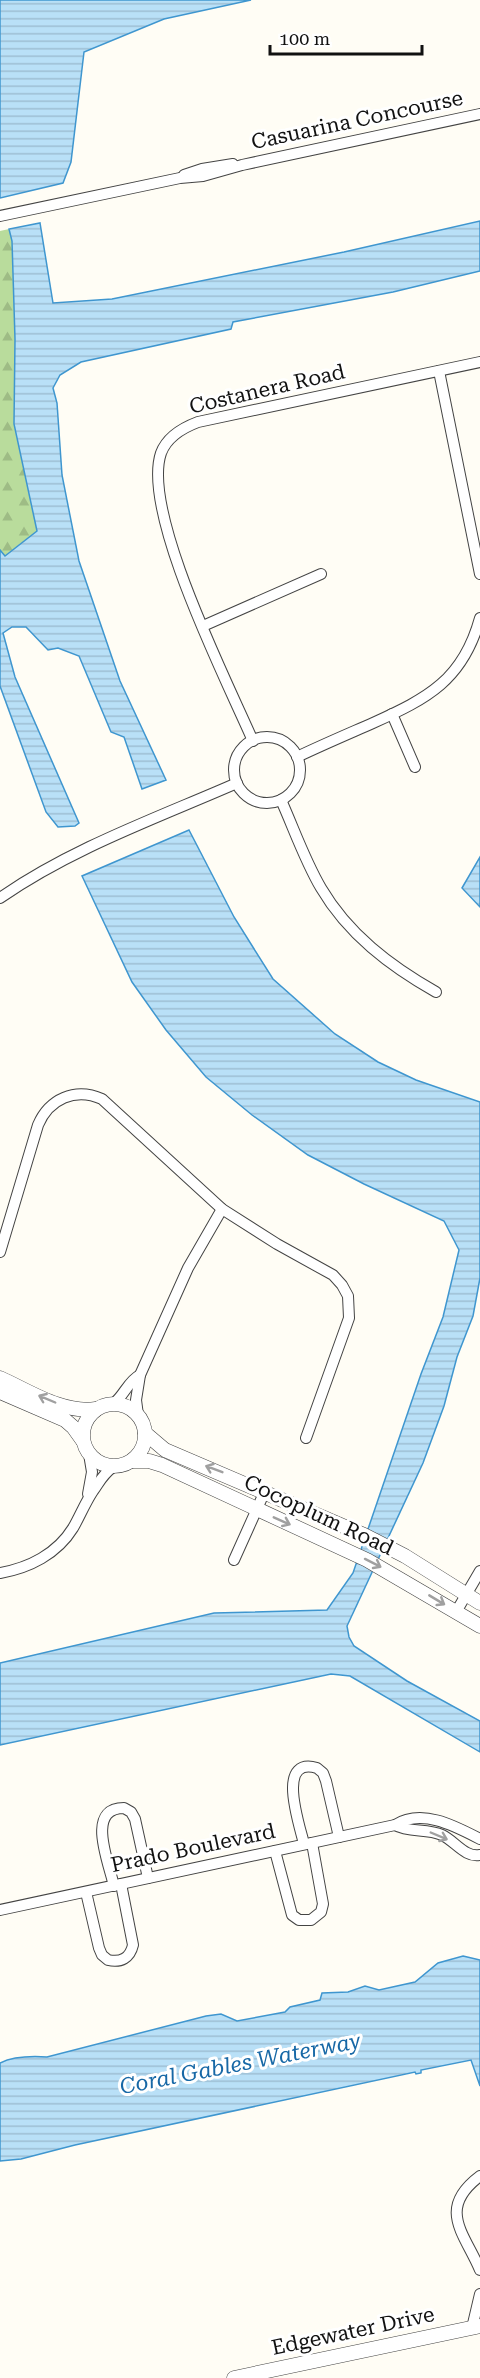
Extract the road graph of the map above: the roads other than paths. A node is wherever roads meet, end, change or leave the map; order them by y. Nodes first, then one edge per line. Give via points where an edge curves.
1 (480, 114) edge
2 (0, 216) edge
3 (480, 362) edge
4 (439, 371) junction
5 (321, 574) dead end
6 (480, 574) edge
7 (480, 618) edge
8 (203, 626) junction
9 (392, 714) junction
10 (253, 741) junction
11 (297, 757) junction
12 (415, 767) dead end
13 (237, 783) junction
14 (281, 800) junction
15 (0, 898) edge
16 (436, 992) dead end
17 (222, 1209) junction
18 (0, 1252) edge
19 (140, 1375) junction
20 (0, 1378) edge
21 (0, 1392) edge
22 (112, 1404) junction
23 (96, 1409) junction
24 (138, 1414) junction
25 (146, 1433) junction
26 (306, 1438) dead end
27 (83, 1441) junction
28 (89, 1454) junction
29 (132, 1461) junction
30 (113, 1467) junction
31 (265, 1491) junction
32 (88, 1497) junction
33 (257, 1510) junction
34 (234, 1560) dead end
35 (480, 1571) edge
36 (0, 1573) edge
37 (467, 1594) junction
38 (480, 1603) edge
39 (456, 1612) junction
40 (480, 1626) edge
41 (395, 1825) junction
42 (339, 1837) junction
43 (480, 1839) edge
44 (308, 1844) junction
45 (275, 1851) junction
46 (480, 1855) edge
47 (148, 1878) junction
48 (118, 1885) junction
49 (86, 1892) junction
50 (0, 1910) edge
51 (480, 2176) edge
52 (480, 2270) edge
53 (480, 2294) edge
54 (476, 2327) edge
55 (234, 2378) edge

1 - 2 street, Casuarina Concourse via 242,165 216,165 180,178
3 - 4 street, Costanera Road
4 - 6 street
4 - 8 street, Costanera Road via 198,422 167,442 159,463 159,495 177,563
5 - 8 street
7 - 9 street via 467,653 450,677 423,699
8 - 10 street, Costanera Road
9 - 11 street
9 - 12 street
10 - 11 street via 274,738 284,742
10 - 13 street via 236,758
11 - 14 street via 299,777 290,794
13 - 14 street via 250,799 271,803
13 - 15 street via 82,851
14 - 16 street via 315,878 342,917 375,952
17 - 18 street via 108,1102 97,1096 76,1094 57,1100 42,1117
17 - 19 street via 191,1261
17 - 26 street via 333,1275 348,1296 349,1318
19 - 22 street
19 - 24 street
23 -> 20 street via 67,1407
21 - 27 street via 65,1420
22 - 23 street
22 - 24 street
23 - 27 street via 85,1423
24 - 25 street, Cocoplum Road
25 - 29 street via 142,1449
31 -> 25 street, Cocoplum Road via 165,1450
27 - 28 street
28 - 30 street
28 - 32 street via 92,1472
29 - 30 street, Cocoplum Road
29 - 33 street, Cocoplum Road via 162,1465
30 - 32 street via 102,1475
31 - 33 street
31 - 37 street, Cocoplum Road via 364,1535
32 - 36 street via 72,1530 58,1545 32,1564
33 - 34 street
33 -> 39 street, Cocoplum Road via 353,1553
35 - 37 street
37 - 38 street, Cocoplum Road
37 - 39 street
39 - 40 street, Cocoplum Road
41 - 42 street, Prado Boulevard
41 - 43 street, Prado Boulevard via 432,1819
41 -> 46 street, Prado Boulevard via 439,1834 466,1853
42 - 44 street, Prado Boulevard
42 - 44 street via 325,1776 317,1768 304,1768 296,1773 292,1784
44 - 45 street, Prado Boulevard
44 - 45 street via 323,1904 321,1912 311,1920 299,1920 292,1915
45 - 47 street, Prado Boulevard
47 - 48 street, Prado Boulevard
47 - 48 street via 134,1816 124,1808 114,1809 106,1813 101,1824
48 - 49 street, Prado Boulevard
48 - 49 street via 133,1945 130,1954 120,1960 108,1960 100,1952
49 - 50 street, Prado Boulevard
51 - 52 street via 463,2194 457,2221
53 - 54 street
54 - 55 street, Edgewater Drive

